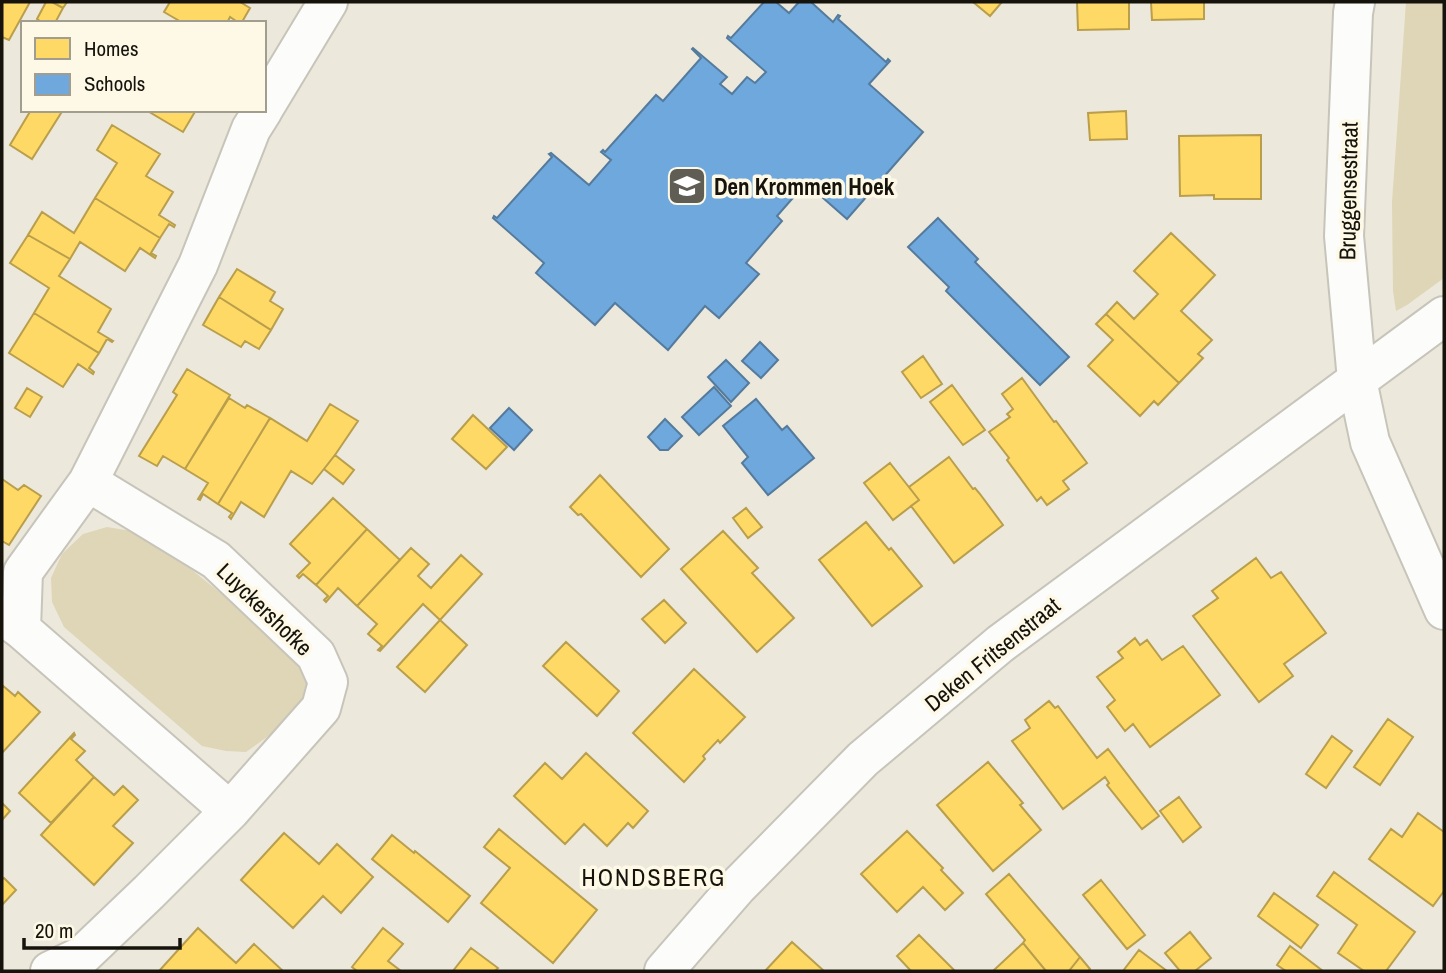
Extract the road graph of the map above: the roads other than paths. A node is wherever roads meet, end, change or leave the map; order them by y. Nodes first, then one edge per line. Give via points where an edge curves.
1 (328, 2) edge
2 (1355, 2) edge
3 (266, 104) edge
4 (261, 112) edge
5 (1444, 316) edge
6 (1357, 380) junction
7 (88, 482) junction
8 (1444, 610) edge
9 (11, 622) edge
10 (230, 811) junction
11 (50, 971) edge
12 (664, 971) edge

1 - 3 street
2 - 6 street, Bruggensestraat via 1344,236
4 - 7 street via 198,265
5 - 6 street
6 - 8 street, Bruggensestraat via 1370,442
6 - 12 street, Deken Fritsenstraat via 1000,643 863,759 737,887
7 - 9 street via 23,572
7 - 10 street, Luyckershofke via 216,560 316,656 328,682 321,708
9 - 10 street
10 - 11 street, Luyckershofke via 82,956

